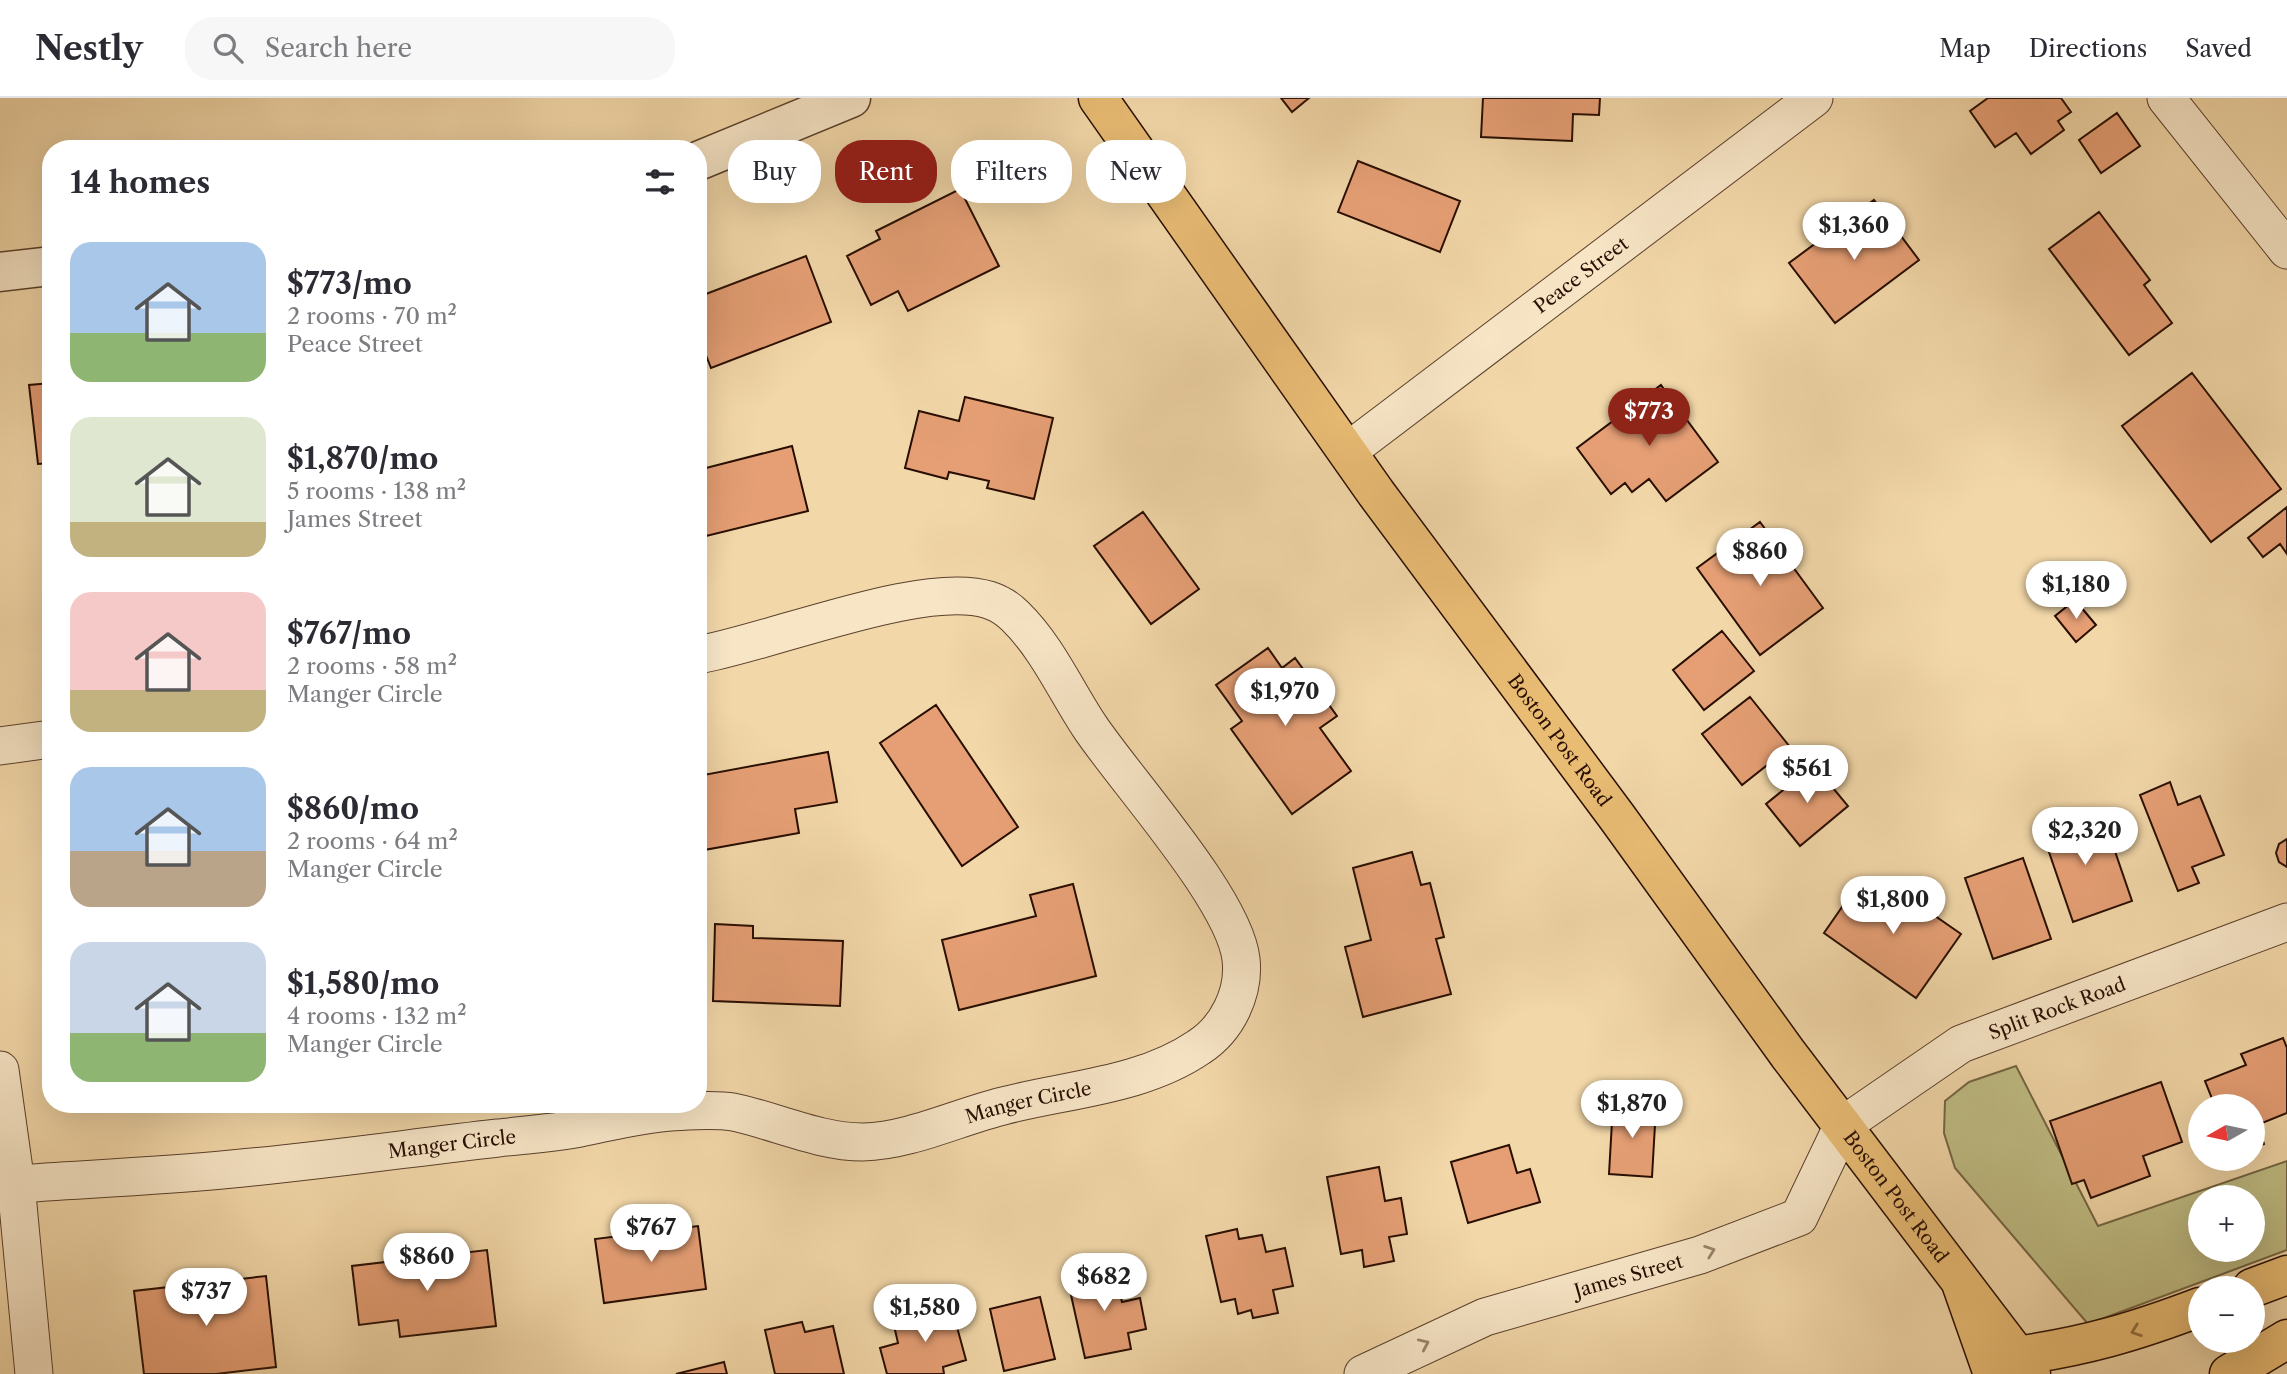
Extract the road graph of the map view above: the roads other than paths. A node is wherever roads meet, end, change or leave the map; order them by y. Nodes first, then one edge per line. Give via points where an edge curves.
1 (851, 98) edge
2 (1098, 98) edge
3 (1814, 98) edge
4 (2166, 98) edge
5 (707, 157) edge
6 (2287, 250) edge
7 (42, 267) edge
8 (0, 272) edge
9 (1348, 451) junction
10 (707, 653) edge
11 (42, 740) edge
12 (0, 746) edge
13 (2287, 922) edge
14 (0, 1070) edge
15 (707, 1111) edge
16 (660, 1113) edge
17 (1843, 1125) junction
18 (16, 1184) junction
19 (2287, 1275) edge
20 (2265, 1283) edge
21 (2188, 1312) edge
22 (2287, 1339) edge
23 (2013, 1368) edge
24 (34, 1374) edge
25 (1363, 1374) edge
26 (2230, 1374) edge

1 - 5 street
2 - 9 main road, Boston Post Road
3 - 9 street, Peace Street
4 - 6 street
7 - 8 street
9 - 17 main road, Boston Post Road
10 - 15 street, Manger Circle via 873,609 941,596 964,594 996,602 1015,616 1042,651 1092,730 1208,888 1234,932 1242,961 1232,1010 1219,1032 1183,1057 1096,1087 860,1142 817,1136 727,1111
11 - 12 street
13 - 17 street, Split Rock Road via 1961,1044
14 - 18 street
16 - 18 street, Manger Circle via 570,1129 232,1169
17 - 23 main road, Boston Post Road via 1962,1286
25 -> 17 street, James Street via 1485,1317 1700,1255 1799,1217
18 - 24 street
19 - 20 main road
21 -> 23 main road
22 - 26 main road

